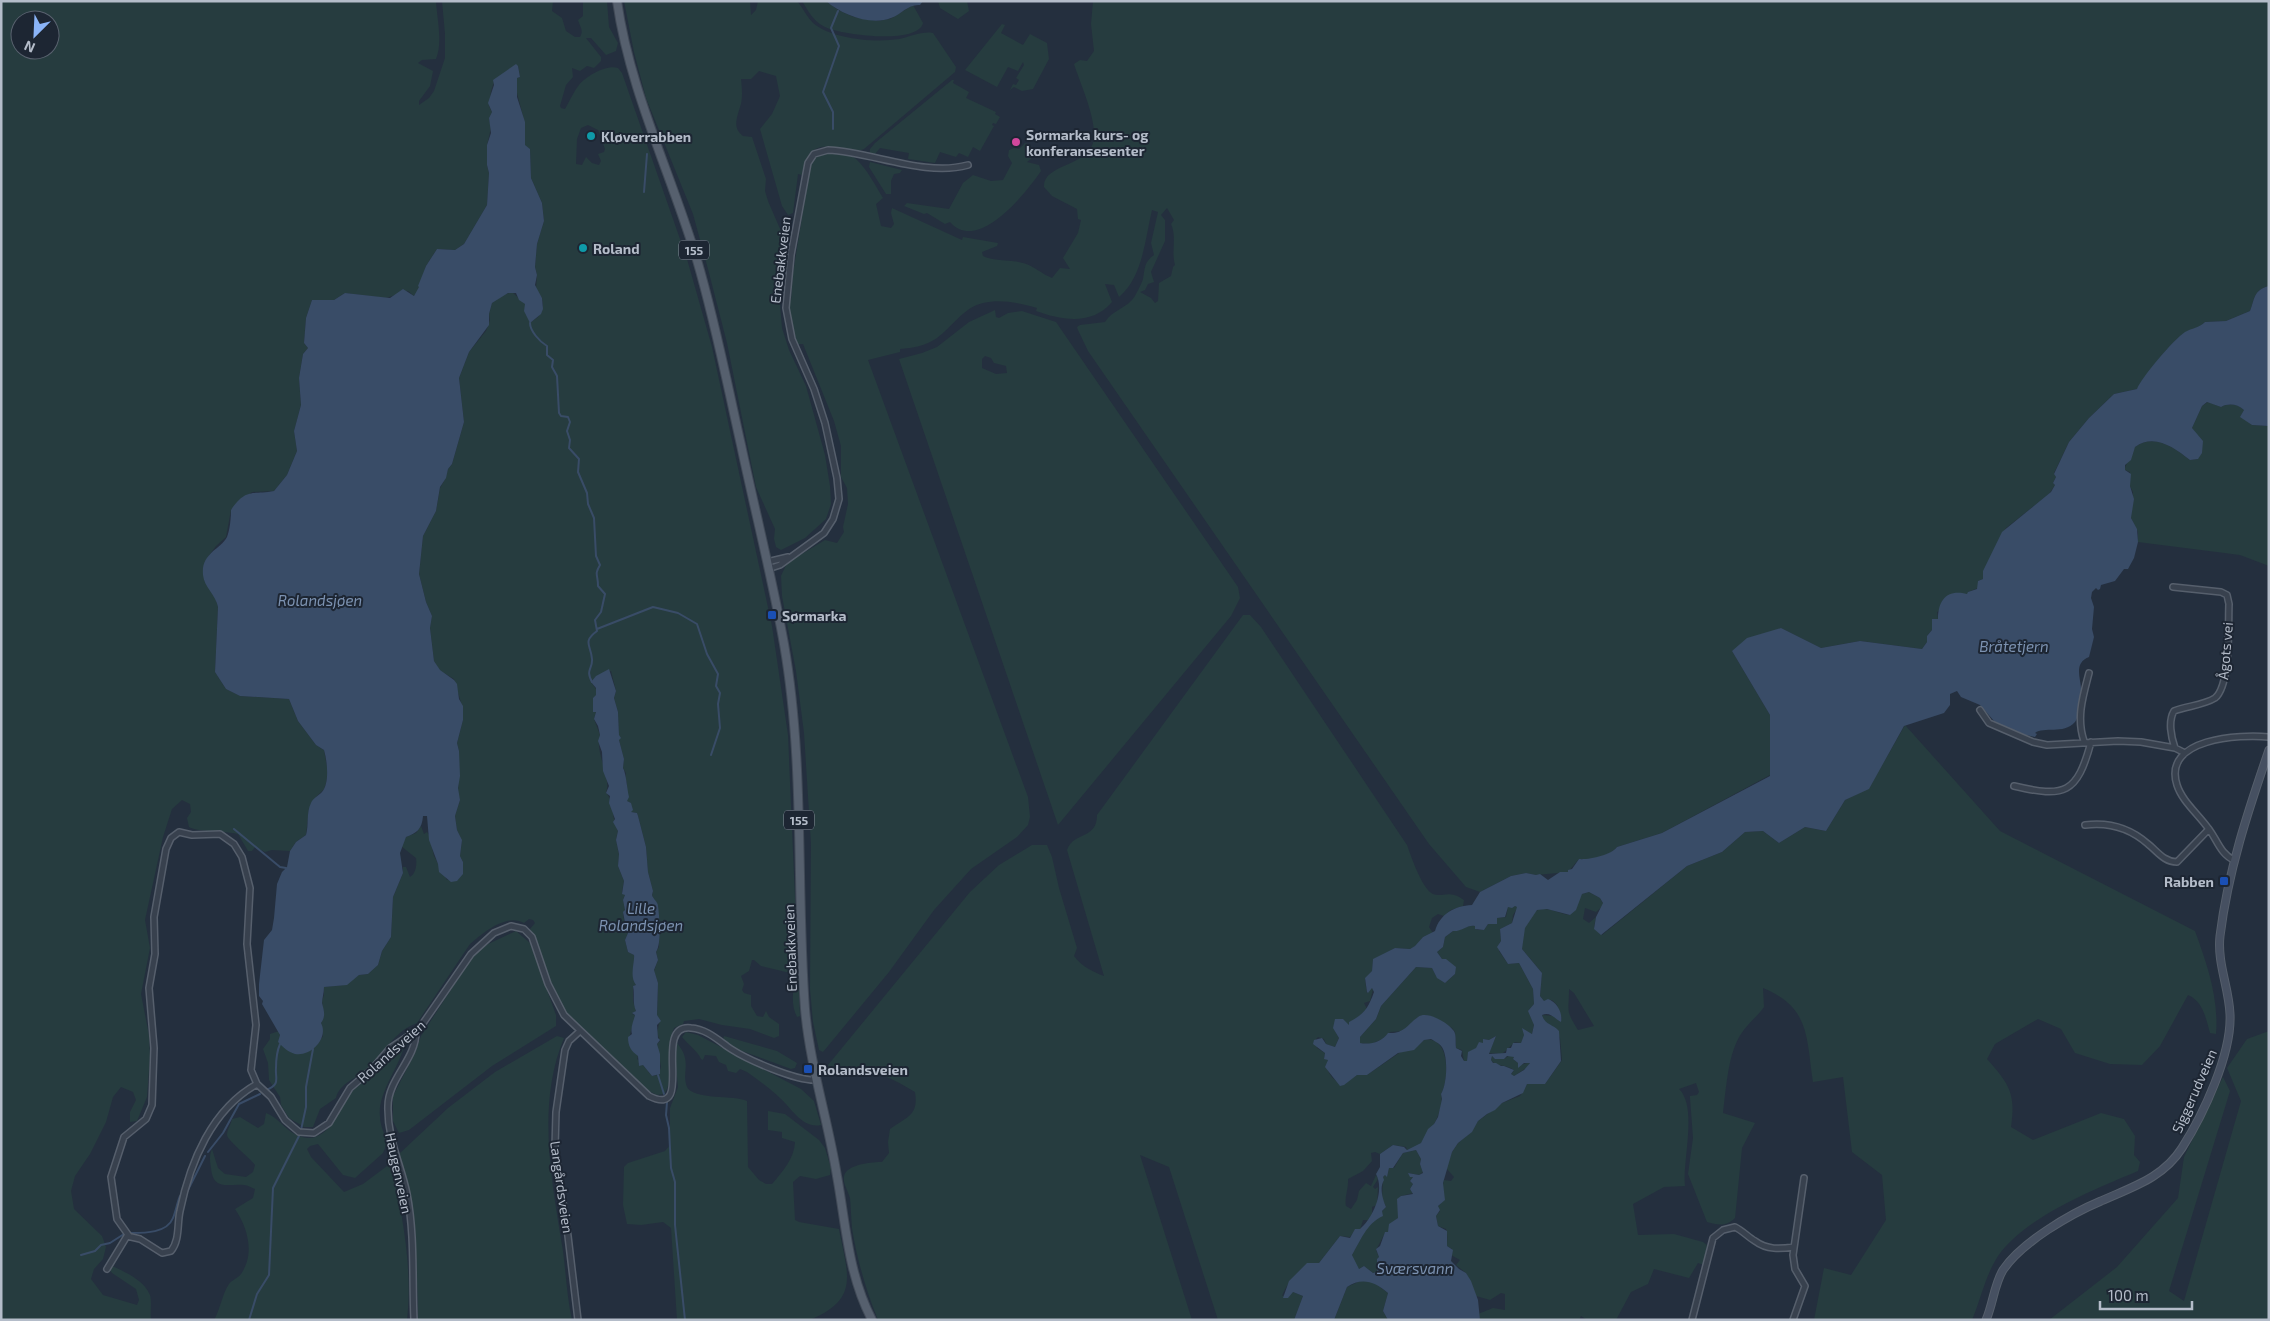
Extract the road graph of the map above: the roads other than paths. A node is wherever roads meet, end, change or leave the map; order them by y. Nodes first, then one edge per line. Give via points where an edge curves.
1 (617, 1) edge
2 (968, 165) dead end
3 (768, 566) junction
4 (2173, 587) dead end
5 (2089, 673) dead end
6 (1980, 710) dead end
7 (2269, 737) edge
8 (2084, 742) junction
9 (2091, 742) junction
10 (2175, 748) junction
11 (2269, 750) edge
12 (2184, 753) junction
13 (2014, 786) dead end
14 (2085, 824) dead end
15 (2209, 829) junction
16 (2234, 860) junction
17 (580, 1031) junction
18 (416, 1032) junction
19 (816, 1080) junction
20 (257, 1084) junction
21 (1804, 1178) dead end
22 (129, 1236) junction
23 (1794, 1247) junction
24 (107, 1269) dead end
25 (414, 1320) edge
26 (578, 1320) edge
27 (872, 1320) edge
28 (1692, 1320) edge
29 (1793, 1320) edge
30 (1986, 1320) edge

1 - 3 main road, Enebakkveien / 155 via 634,82 706,291
2 - 3 street, Enebakkveien via 956,168 930,166 828,150 814,154 808,163 790,255 786,308 792,339 825,423 839,499 827,530 788,557
3 - 19 main road, Enebakkveien / 155 via 792,698 805,1012
4 - 10 street, Ågots vei via 2221,592 2227,595 2229,604 2222,688 2212,699 2174,711 2171,728
5 - 8 street via 2080,715
6 - 8 street via 1989,723 2033,742 2053,745
7 - 12 street via 2217,740 2195,745
8 - 9 street
9 - 10 street via 2141,742
9 - 13 street via 2083,770 2069,788 2061,792
10 - 12 street
11 - 16 main road, Siggerudveien
12 - 15 street via 2175,770 2177,787
14 - 15 street via 2108,824 2122,829 2173,862 2182,860
15 - 16 street via 2224,854
16 - 30 main road, Siggerudveien via 2220,943 2230,1032 2220,1070 2189,1135 2173,1159 2154,1176 2079,1212 2018,1254 1998,1279
17 - 18 street, Rolandsveien via 555,1001 532,937 524,929 511,926 494,933 471,954
17 - 19 street, Rolandsveien via 646,1095 657,1100 668,1096 673,1087 672,1043 676,1033 684,1028 705,1032 751,1060 802,1079
17 - 26 street, Langårdsveien via 565,1050 555,1140
18 - 20 street, Rolandsveien via 390,1048 350,1088 333,1118 314,1133 305,1134 294,1129 272,1097
18 - 25 street, Haugenveien via 415,1043 391,1091 388,1107 392,1147 407,1194
19 - 27 main road, Enebakkveien / 155 via 837,1176 850,1260
20 - 22 street via 231,1103 200,1148 184,1192 177,1242 171,1251 162,1253 144,1240
20 - 22 street via 251,1066 256,1025 247,944 250,888 244,863 234,844 223,835 179,832 171,838 166,849 154,917 155,954 149,988 154,1042 152,1105 148,1117 124,1137 112,1177 117,1219
21 - 23 street
22 - 24 street
23 - 28 street via 1774,1249 1755,1242 1735,1227 1723,1230 1713,1238
23 - 29 street via 1794,1265 1805,1286

